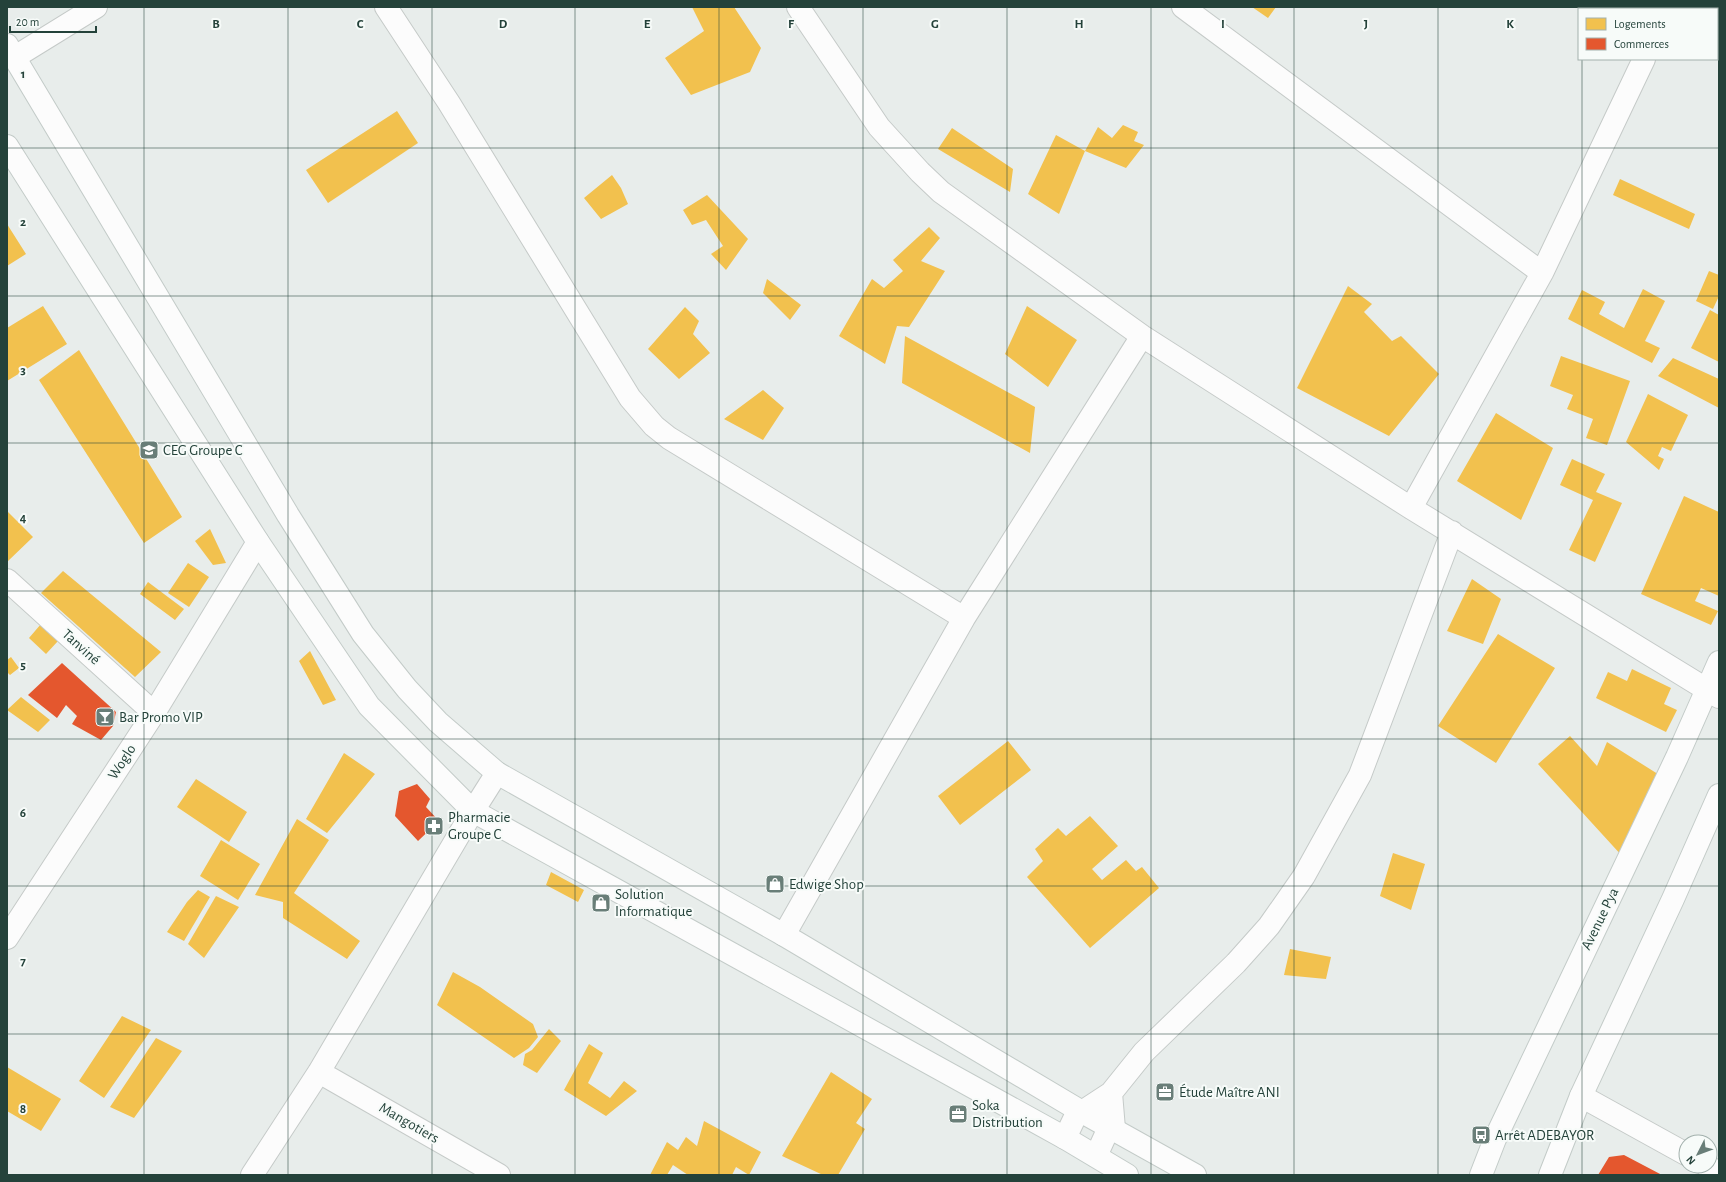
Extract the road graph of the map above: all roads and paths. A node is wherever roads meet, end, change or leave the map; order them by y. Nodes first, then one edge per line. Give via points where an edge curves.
1 (96, 7) edge
2 (386, 7) edge
3 (798, 7) edge
4 (1184, 7) edge
5 (11, 51) edge
6 (1644, 60) edge
7 (7, 146) edge
8 (1542, 273) junction
9 (1142, 336) junction
10 (1411, 508) junction
11 (1452, 532) junction
12 (258, 542) junction
13 (7, 580) edge
14 (964, 618) junction
15 (1719, 662) edge
16 (1713, 693) edge
17 (154, 713) junction
18 (497, 774) junction
19 (1719, 795) edge
20 (472, 811) junction
21 (784, 935) junction
22 (7, 938) edge
23 (319, 1072) junction
24 (1110, 1092) junction
25 (1581, 1096) junction
26 (1082, 1112) junction
27 (1114, 1130) junction
28 (1065, 1138) junction
29 (1678, 1150) edge
30 (1096, 1156) junction
31 (252, 1175) edge
32 (498, 1175) edge
33 (1127, 1175) edge
34 (1195, 1175) edge
35 (1480, 1175) edge
36 (1550, 1175) edge

1 - 5 street
2 - 14 street via 453,109 630,398 654,426 669,438
3 - 9 street via 880,127 920,172 941,192
4 - 8 street
5 - 18 street via 288,515 363,634 407,689 438,722
6 - 8 street
7 - 12 street
8 - 10 street
9 - 10 street
9 - 14 street
10 - 11 street
11 - 16 street
11 - 24 street via 1360,775 1304,876 1265,931 1236,963 1144,1052
12 - 17 street, Woglo
12 - 20 street via 369,706
13 - 17 street, Tanviné
14 - 21 street
15 - 16 street, Avenue Pya
16 - 35 street, Avenue Pya via 1677,757
17 - 22 street, Woglo
18 - 20 street
18 - 21 street
19 - 25 street
20 - 23 street
20 - 28 street
21 - 26 street
23 - 31 street
23 - 32 street, Mangotiers
24 - 26 street
24 - 27 street
25 - 29 street
25 - 36 street
26 - 27 street
26 - 28 street via 1078,1111
27 - 30 street via 1107,1132
27 - 34 street
28 - 30 street
30 - 33 street

